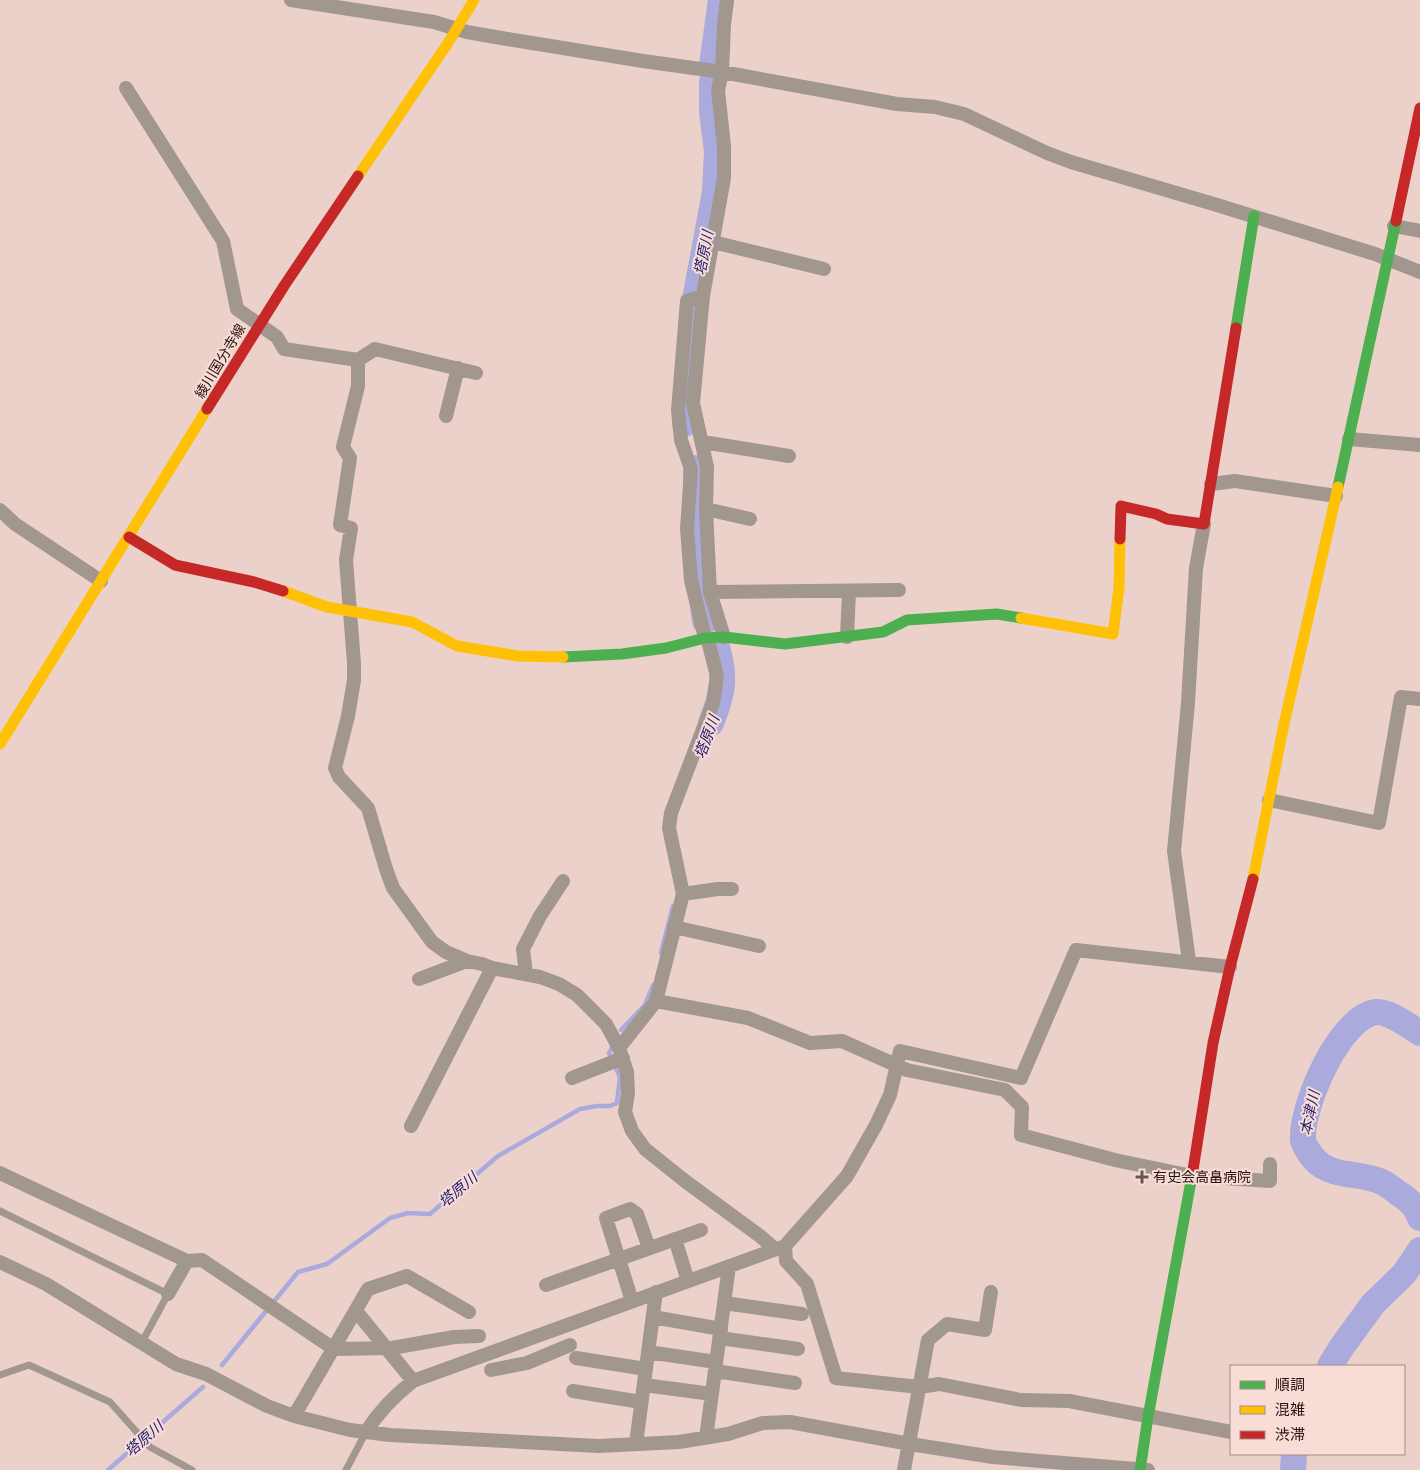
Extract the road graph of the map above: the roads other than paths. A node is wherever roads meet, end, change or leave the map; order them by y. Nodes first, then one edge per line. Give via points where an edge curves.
1 (291, 0) edge
2 (474, 0) edge
3 (727, 0) edge
4 (456, 29) junction
5 (722, 72) junction
6 (126, 88) dead end
7 (1420, 108) edge
8 (1254, 216) junction
9 (1394, 226) junction
10 (1420, 231) edge
11 (712, 242) junction
12 (1387, 260) junction
13 (824, 269) dead end
14 (1420, 272) edge
15 (703, 296) junction
16 (260, 324) junction
17 (358, 360) junction
18 (458, 368) junction
19 (476, 373) dead end
20 (446, 416) dead end
21 (700, 436) junction
22 (1349, 439) junction
23 (681, 440) junction
24 (1420, 445) edge
25 (789, 456) dead end
26 (1211, 484) junction
27 (1336, 496) junction
28 (706, 508) junction
29 (0, 510) edge
30 (750, 519) dead end
31 (1204, 524) junction
32 (129, 537) junction
33 (101, 581) junction
34 (899, 590) dead end
35 (849, 591) junction
36 (710, 592) junction
37 (350, 612) junction
38 (724, 636) junction
39 (846, 637) junction
40 (705, 638) junction
41 (1420, 699) edge
42 (0, 744) edge
43 (1269, 800) junction
44 (563, 881) dead end
45 (732, 889) dead end
46 (683, 894) junction
47 (674, 928) junction
48 (759, 946) dead end
49 (467, 961) junction
50 (1190, 961) junction
51 (1230, 967) junction
52 (492, 968) junction
53 (526, 974) junction
54 (419, 979) dead end
55 (656, 1001) junction
56 (621, 1055) junction
57 (896, 1064) junction
58 (572, 1078) dead end
59 (411, 1126) dead end
60 (1270, 1164) dead end
61 (0, 1173) edge
62 (1192, 1176) junction
63 (0, 1211) edge
64 (700, 1230) dead end
65 (675, 1239) junction
66 (649, 1248) junction
67 (780, 1248) junction
68 (618, 1259) junction
69 (187, 1260) junction
70 (0, 1262) edge
71 (730, 1266) junction
72 (688, 1280) junction
73 (546, 1285) dead end
74 (656, 1292) junction
75 (991, 1292) dead end
76 (168, 1294) junction
77 (632, 1301) junction
78 (724, 1304) junction
79 (356, 1311) junction
80 (469, 1312) dead end
81 (802, 1314) dead end
82 (653, 1317) junction
83 (720, 1333) junction
84 (479, 1336) dead end
85 (142, 1342) junction
86 (570, 1345) dead end
87 (386, 1348) junction
88 (334, 1349) junction
89 (798, 1349) dead end
90 (648, 1352) junction
91 (576, 1358) dead end
92 (716, 1367) junction
93 (646, 1369) junction
94 (491, 1370) dead end
95 (0, 1375) edge
96 (413, 1381) junction
97 (794, 1382) dead end
98 (644, 1385) junction
99 (919, 1387) junction
100 (573, 1392) dead end
101 (712, 1394) junction
102 (642, 1402) junction
103 (294, 1416) junction
104 (1148, 1417) junction
105 (366, 1432) junction
106 (1230, 1432) edge
107 (706, 1438) junction
108 (636, 1444) junction
109 (910, 1444) junction
110 (192, 1470) edge
111 (346, 1470) edge
112 (904, 1470) edge
113 (1140, 1470) edge
114 (1148, 1470) edge

1 - 4 street via 434,22
2 - 4 street, 綾川国分寺線
3 - 5 street
4 - 5 street
4 - 16 street, 綾川国分寺線
5 - 8 street via 964,114 1071,162
5 - 11 street via 718,90 724,178
6 - 16 street via 224,240 237,309
7 - 9 street
8 - 12 street
8 - 26 street
9 - 10 street
9 - 12 street
11 - 13 street
11 - 15 street
12 - 14 street
12 - 22 street
15 - 21 street via 693,403
15 - 23 street via 687,301 678,410
16 - 17 street via 278,337 284,349
16 - 32 street, 綾川国分寺線
17 - 18 street via 375,349
17 - 37 street via 358,386 343,447 350,458 340,525 350,528 346,560
18 - 19 street
18 - 20 street
21 - 23 street
21 - 25 street
21 - 28 street via 707,467
22 - 24 street
22 - 27 street
23 - 40 street via 691,469 687,529 691,580
26 - 27 street via 1235,481
26 - 31 street
27 - 43 street
28 - 30 street
28 - 36 street
29 - 33 street via 15,524
31 - 39 street via 1167,519 1121,506 1119,588 1113,634 997,614 908,620 883,632
31 - 50 street via 1196,568 1188,703 1174,850
32 - 33 street, 綾川国分寺線
32 - 37 street via 175,565 254,582
33 - 42 street, 綾川国分寺線
34 - 35 street
35 - 36 street
35 - 39 street
36 - 38 street
37 - 40 street via 412,622 457,646 518,656 622,654
37 - 49 street via 354,680 335,768 339,777 368,808 394,888 432,942
38 - 39 street via 785,644
38 - 40 street
40 - 46 street via 717,676 713,703 671,813 669,828
41 - 43 street via 1401,697 1379,822
43 - 51 street
44 - 53 street via 523,949
45 - 46 street
46 - 47 street
47 - 48 street
47 - 55 street
49 - 52 street
49 - 54 street
50 - 51 street
50 - 57 street via 1076,950 1021,1078 900,1051
51 - 62 street via 1213,1043
52 - 53 street
52 - 59 street
53 - 56 street via 559,984 577,995 606,1024
55 - 56 street
55 - 57 street via 748,1018 810,1043 842,1041
56 - 58 street via 608,1064
56 - 67 street via 628,1072 625,1112 632,1131 645,1149
57 - 62 street via 908,1070 1005,1090 1022,1107 1021,1135
57 - 67 street via 890,1095 846,1176
60 - 62 street via 1270,1181
61 - 69 street
62 - 104 street
63 - 76 lane
64 - 65 street
65 - 66 street
65 - 72 street
66 - 68 street
66 - 68 street via 637,1214 630,1209 606,1218
67 - 71 street
67 - 99 street via 786,1262 807,1284 836,1378
68 - 73 street
68 - 77 street
69 - 76 street
69 - 88 street via 202,1260
70 - 85 street via 46,1284
71 - 72 street
71 - 78 street
72 - 74 street
74 - 77 street
74 - 82 street
75 - 99 street via 985,1330 947,1324 928,1340
76 - 85 lane
77 - 96 street
78 - 81 street
78 - 83 street
79 - 80 street via 368,1289 407,1276
79 - 87 street
79 - 88 street
82 - 83 street
82 - 90 street
83 - 89 street
83 - 92 street
84 - 87 street
85 - 103 street via 176,1364 206,1374 266,1406
86 - 94 street via 527,1363
87 - 88 street
87 - 96 street
88 - 103 street
90 - 92 street
90 - 93 street
91 - 93 street
92 - 97 street
92 - 101 street
93 - 98 street
95 - 110 lane via 29,1365 110,1402 150,1447
96 - 105 street via 392,1398
98 - 101 street
98 - 102 street
99 - 104 street via 939,1384 1021,1400 1069,1401
99 - 109 street
100 - 102 street
101 - 107 street
102 - 108 street
103 - 105 street
104 - 106 street
104 - 113 street
105 - 108 street via 558,1445
105 - 111 lane
107 - 108 street
107 - 109 street via 763,1423 790,1422
109 - 112 street
109 - 113 street via 993,1457
113 - 114 street

